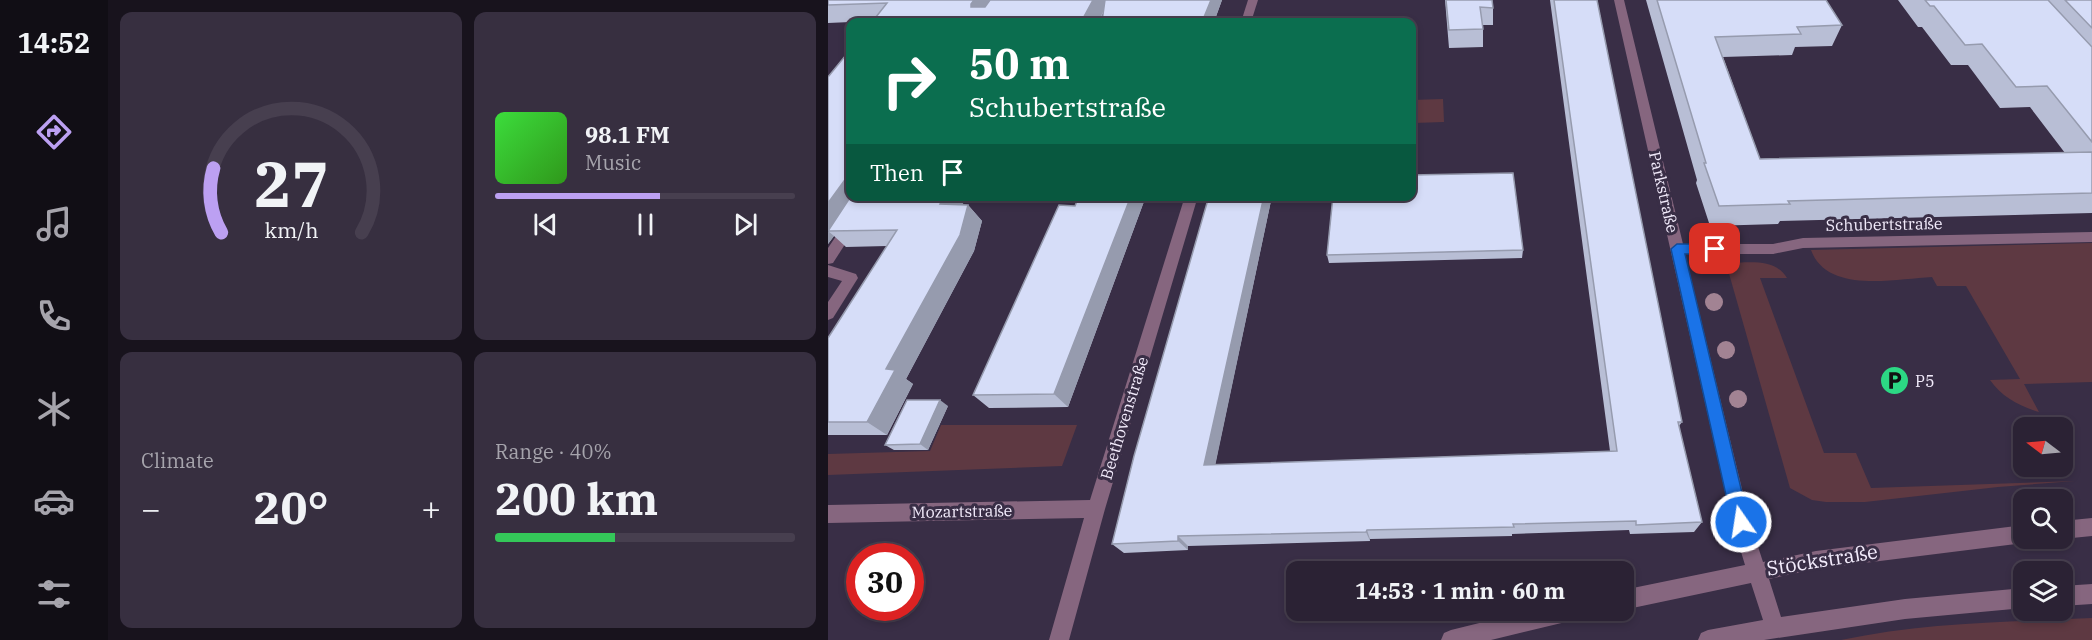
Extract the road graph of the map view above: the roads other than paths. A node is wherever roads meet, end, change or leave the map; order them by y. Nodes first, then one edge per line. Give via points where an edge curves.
1 (1252, 0) edge
2 (1619, 0) edge
3 (1247, 18) edge
4 (867, 201) edge
5 (1190, 201) edge
6 (2092, 237) edge
7 (1677, 249) junction
8 (828, 259) edge
9 (828, 272) edge
10 (828, 314) edge
11 (1096, 509) junction
12 (828, 514) edge
13 (2092, 527) edge
14 (2073, 529) edge
15 (2013, 535) edge
16 (1756, 571) junction
17 (2092, 594) edge
18 (2073, 595) edge
19 (1634, 598) edge
20 (2013, 599) edge
21 (1529, 621) edge
22 (1775, 628) junction
23 (1059, 640) edge
24 (1451, 640) edge
25 (1708, 640) edge

1 - 3 street
2 - 7 street, Parkstraße
4 - 8 street
5 - 11 street, Beethovenstraße
6 - 7 street, Schubertstraße
7 - 16 street, Parkstraße
9 - 10 street via 851,278
11 - 12 street, Mozartstraße
11 - 23 street, Beethovenstraße
13 - 14 street
15 - 16 street, Stöckstraße via 1873,551
16 - 19 street, Stöckstraße
16 - 22 street, Parkstraße
17 - 18 street
20 - 22 street
21 - 24 street
22 - 25 street

